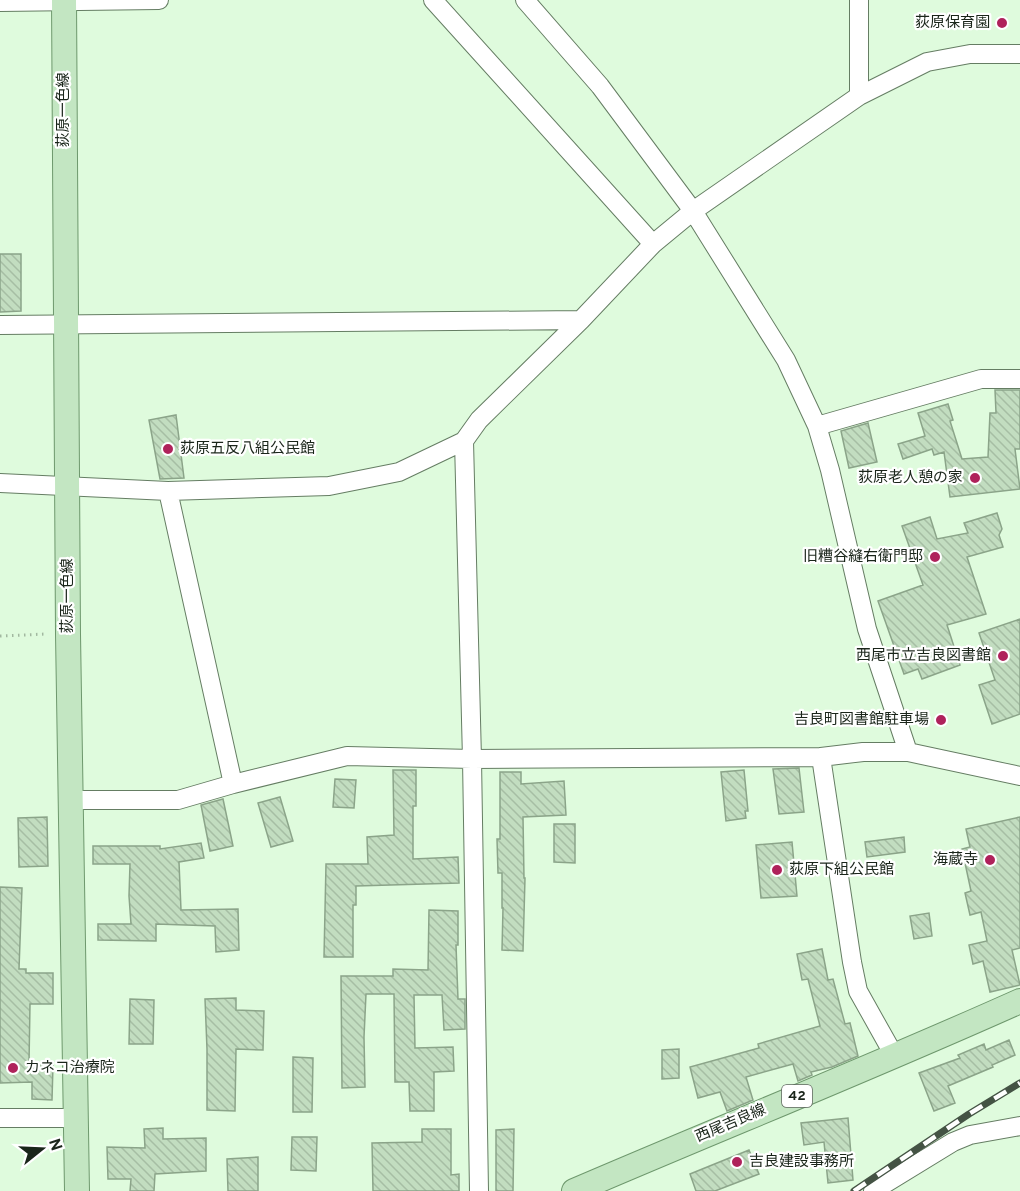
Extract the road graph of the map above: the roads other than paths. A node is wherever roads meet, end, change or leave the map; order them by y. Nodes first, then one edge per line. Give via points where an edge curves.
1 (159, 0) edge
2 (433, 0) edge
3 (525, 0) edge
4 (859, 0) edge
5 (64, 1) edge
6 (0, 2) edge
7 (1020, 54) edge
8 (859, 96) junction
9 (693, 211) junction
10 (653, 244) junction
11 (581, 320) junction
12 (0, 325) edge
13 (66, 325) junction
14 (1020, 379) edge
15 (817, 426) junction
16 (464, 441) junction
17 (0, 483) edge
18 (68, 488) junction
19 (168, 491) junction
20 (908, 752) junction
21 (821, 757) junction
22 (472, 759) junction
23 (1020, 776) edge
24 (233, 783) junction
25 (71, 800) junction
26 (1020, 1001) edge
27 (894, 1057) junction
28 (0, 1118) edge
29 (75, 1118) junction
30 (1020, 1126) edge
31 (77, 1191) edge
32 (478, 1191) edge
33 (574, 1191) edge
34 (873, 1191) edge

1 - 5 street
2 - 10 street
3 - 9 street via 600,86
4 - 8 street
5 - 6 street
5 - 13 main road, 荻原一色線
7 - 8 street via 970,54 927,62
8 - 9 street
9 - 10 street
9 - 15 street via 786,360
10 - 11 street
11 - 13 street
11 - 16 street via 479,420
12 - 13 street
13 - 18 main road, 荻原一色線
14 - 15 street via 981,379
15 - 20 street via 867,629
16 - 19 street via 399,472 329,486
16 - 22 street
17 - 18 street
18 - 19 street
18 - 25 main road, 荻原一色線
19 - 24 street
20 - 21 street
20 - 23 street
21 - 22 street
21 - 27 street via 858,991
22 - 24 street via 347,756
22 - 32 street
24 - 25 street via 178,800
25 - 29 main road, 荻原一色線
26 - 27 main road, 西尾吉良線 / 42
27 - 33 main road, 西尾吉良線 / 42
28 - 29 street
29 - 31 main road, 荻原一色線
30 - 34 street via 970,1135

